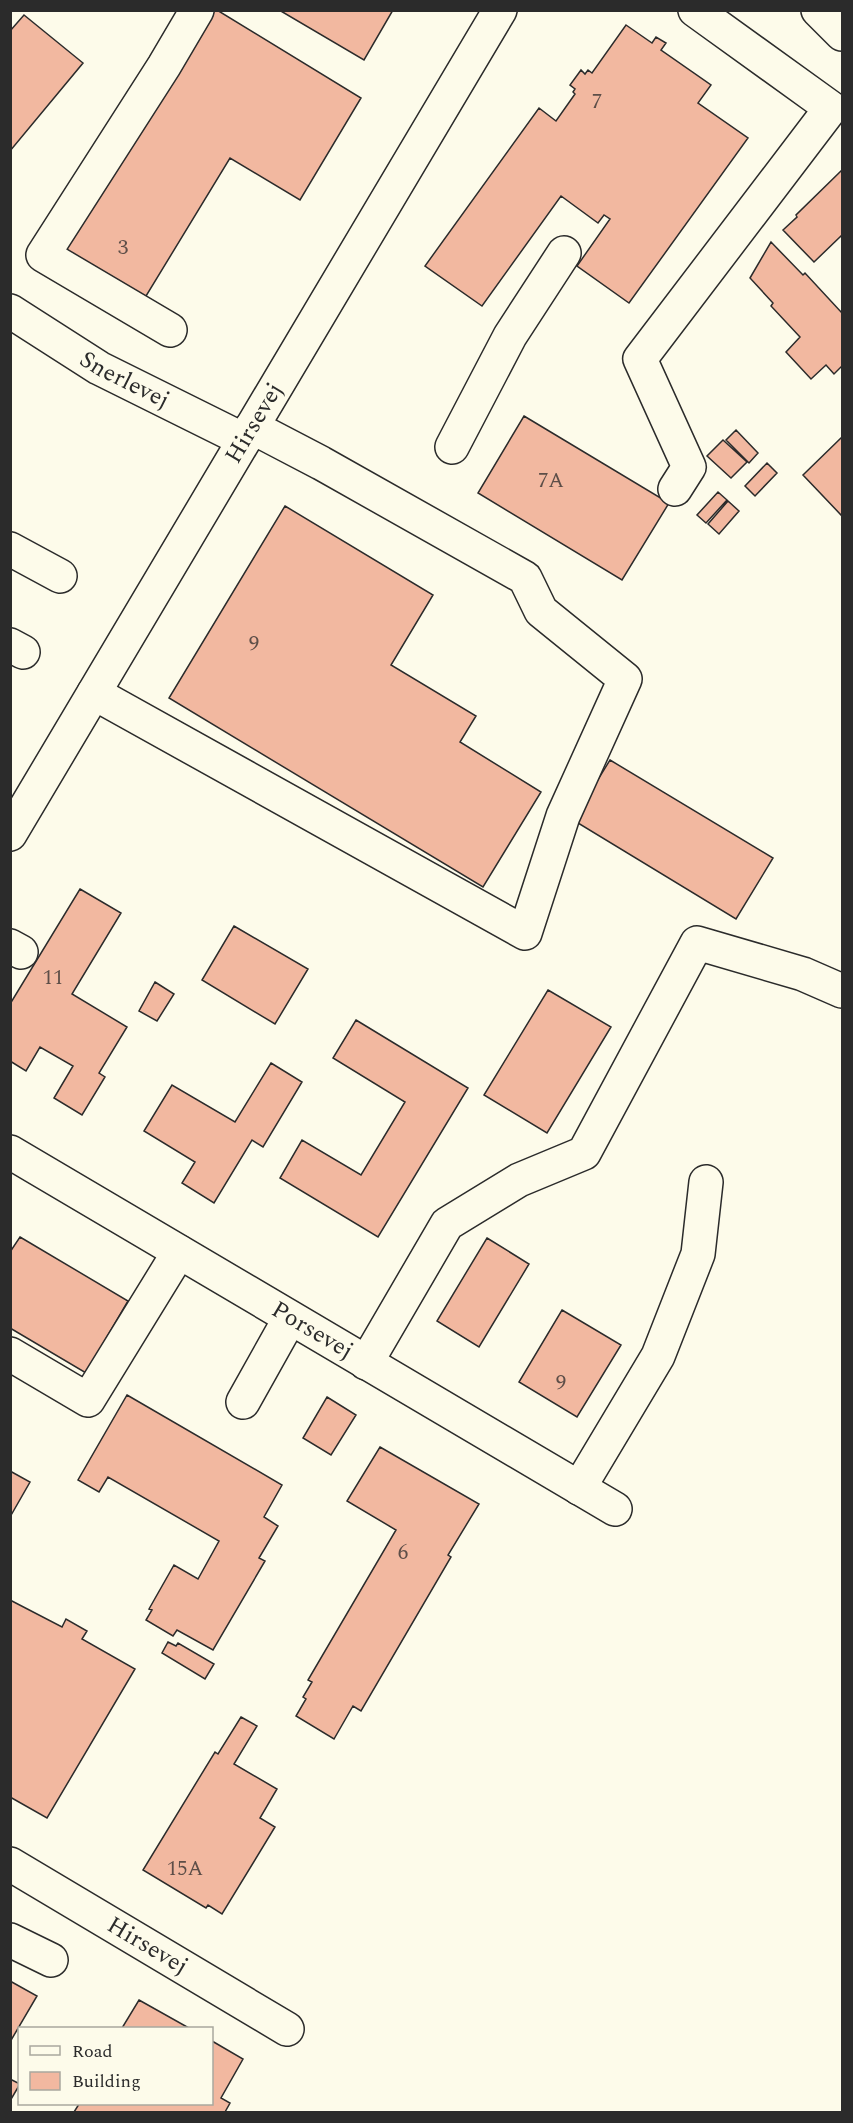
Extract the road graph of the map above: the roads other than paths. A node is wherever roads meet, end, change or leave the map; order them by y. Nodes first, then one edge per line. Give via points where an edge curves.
1 (197, 10) edge
2 (500, 10) edge
3 (695, 10) edge
4 (818, 10) edge
5 (843, 33) edge
6 (564, 253) dead end
7 (10, 311) edge
8 (170, 330) dead end
9 (248, 434) junction
10 (452, 447) dead end
11 (675, 489) dead end
12 (10, 549) edge
13 (60, 576) dead end
14 (94, 693) junction
15 (10, 834) edge
16 (843, 991) edge
17 (10, 1152) edge
18 (706, 1182) dead end
19 (179, 1252) junction
20 (290, 1318) junction
21 (10, 1354) edge
22 (366, 1363) junction
23 (243, 1402) dead end
24 (579, 1488) junction
25 (615, 1509) dead end
26 (11, 1865) edge
27 (10, 1940) edge
28 (51, 1960) dead end
29 (286, 2029) dead end

1 - 8 street via 43,255
2 - 9 street, Hirsevej
3 - 11 street via 831,108 640,359 689,467
4 - 5 street
6 - 10 street via 510,336
7 - 9 street, Snerlevej via 99,368
9 - 14 street, Hirsevej
9 - 14 street, Snerlevej via 321,463 525,578 541,611 625,679 562,816 525,933
12 - 13 street
14 - 15 street, Hirsevej
16 - 22 street via 803,974 697,944 585,1153 519,1180 447,1224
17 - 19 street, Porsevej
18 - 24 street via 698,1254 658,1356
19 - 20 street, Porsevej
19 - 21 street via 88,1400
20 - 22 street, Porsevej
20 - 23 street
22 - 24 street, Porsevej
24 - 25 street, Porsevej
26 - 29 street, Hirsevej
27 - 28 street

